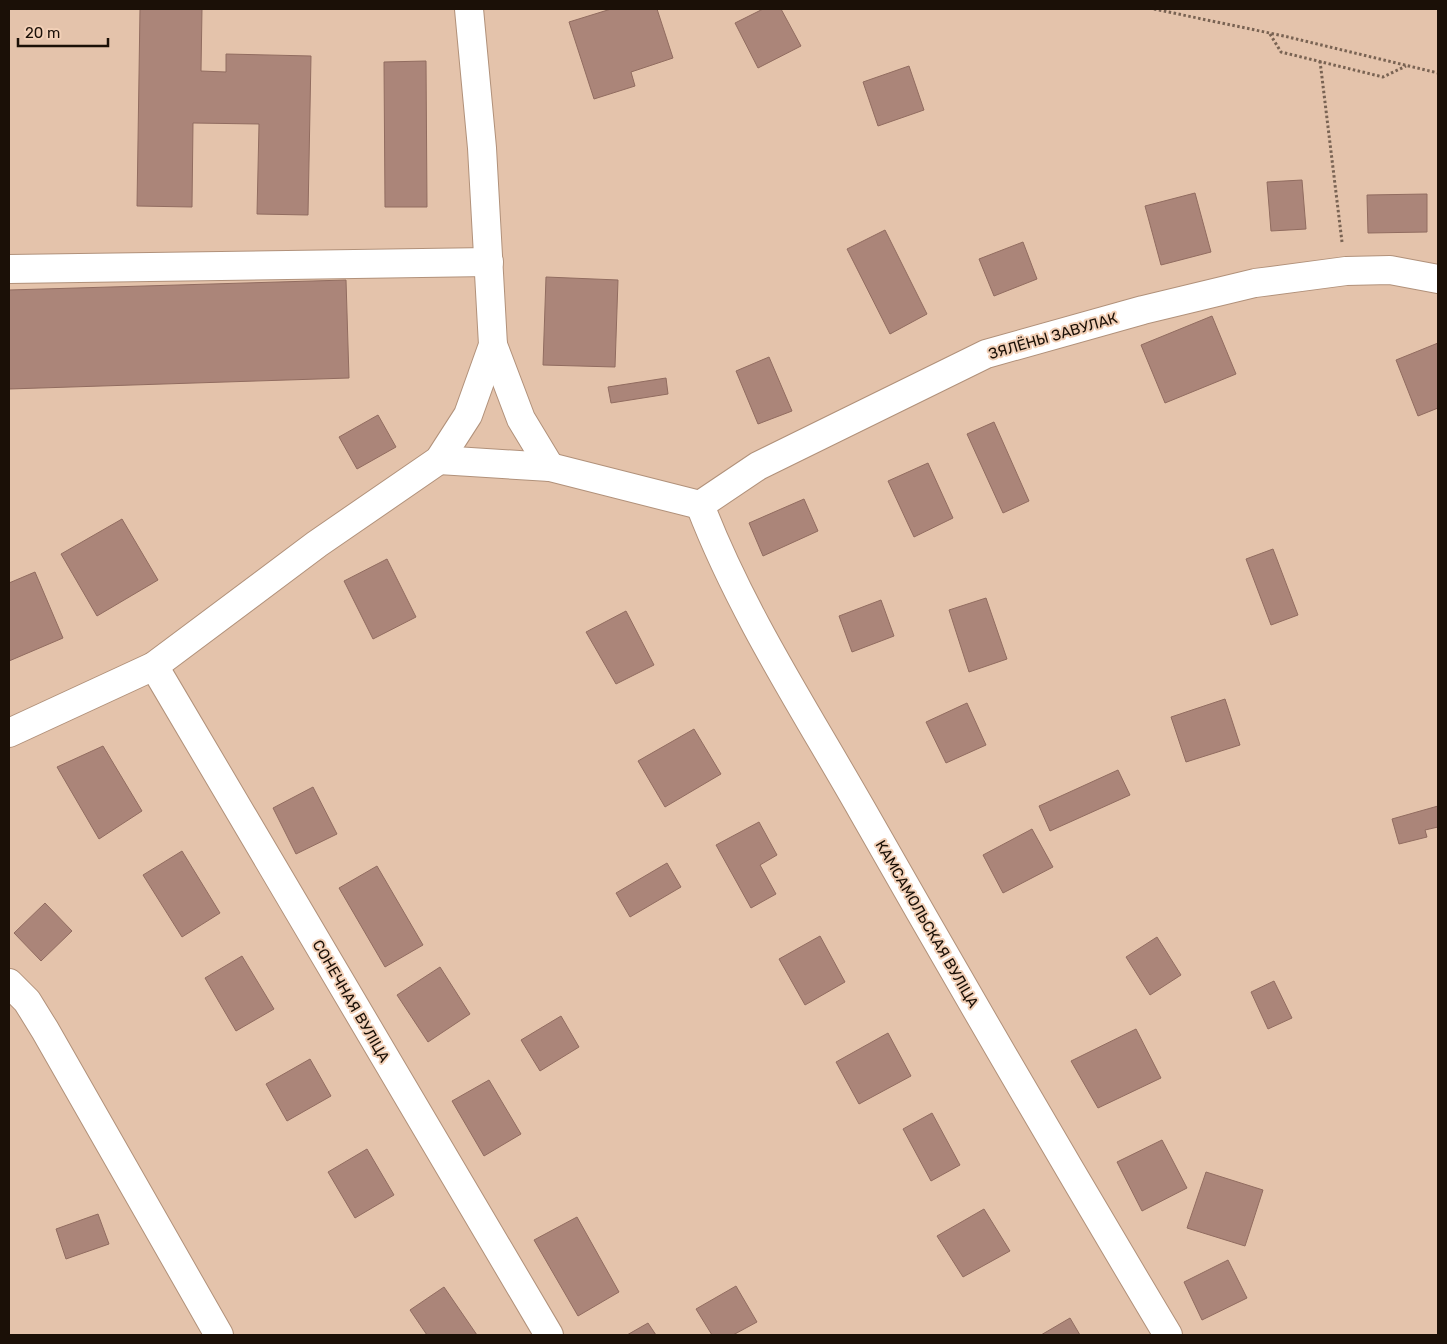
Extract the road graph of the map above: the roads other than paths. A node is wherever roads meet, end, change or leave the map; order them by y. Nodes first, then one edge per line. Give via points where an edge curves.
1 (469, 9) edge
2 (489, 262) junction
3 (9, 268) edge
4 (1438, 279) edge
5 (493, 345) junction
6 (439, 460) junction
7 (550, 467) junction
8 (700, 505) junction
9 (154, 666) junction
10 (9, 733) edge
11 (9, 983) edge
12 (219, 1335) edge
13 (549, 1335) edge
14 (1168, 1335) edge

1 - 2 street
2 - 3 street
2 - 5 street
4 - 8 street, ЗЯЛЁНЫ ЗАВУЛАК via 1390,270 1346,271 1255,283 986,354 758,466
5 - 6 street via 468,414
5 - 7 street via 521,419
6 - 7 street
6 - 9 street via 317,544
7 - 8 street
8 - 14 street, КАМСАМОЛЬСКАЯ ВУЛІЦА via 719,554 783,671 991,1038
9 - 10 street
9 - 13 street, СОНЕЧНАЯ ВУЛІЦА
11 - 12 street via 27,1001 45,1030

